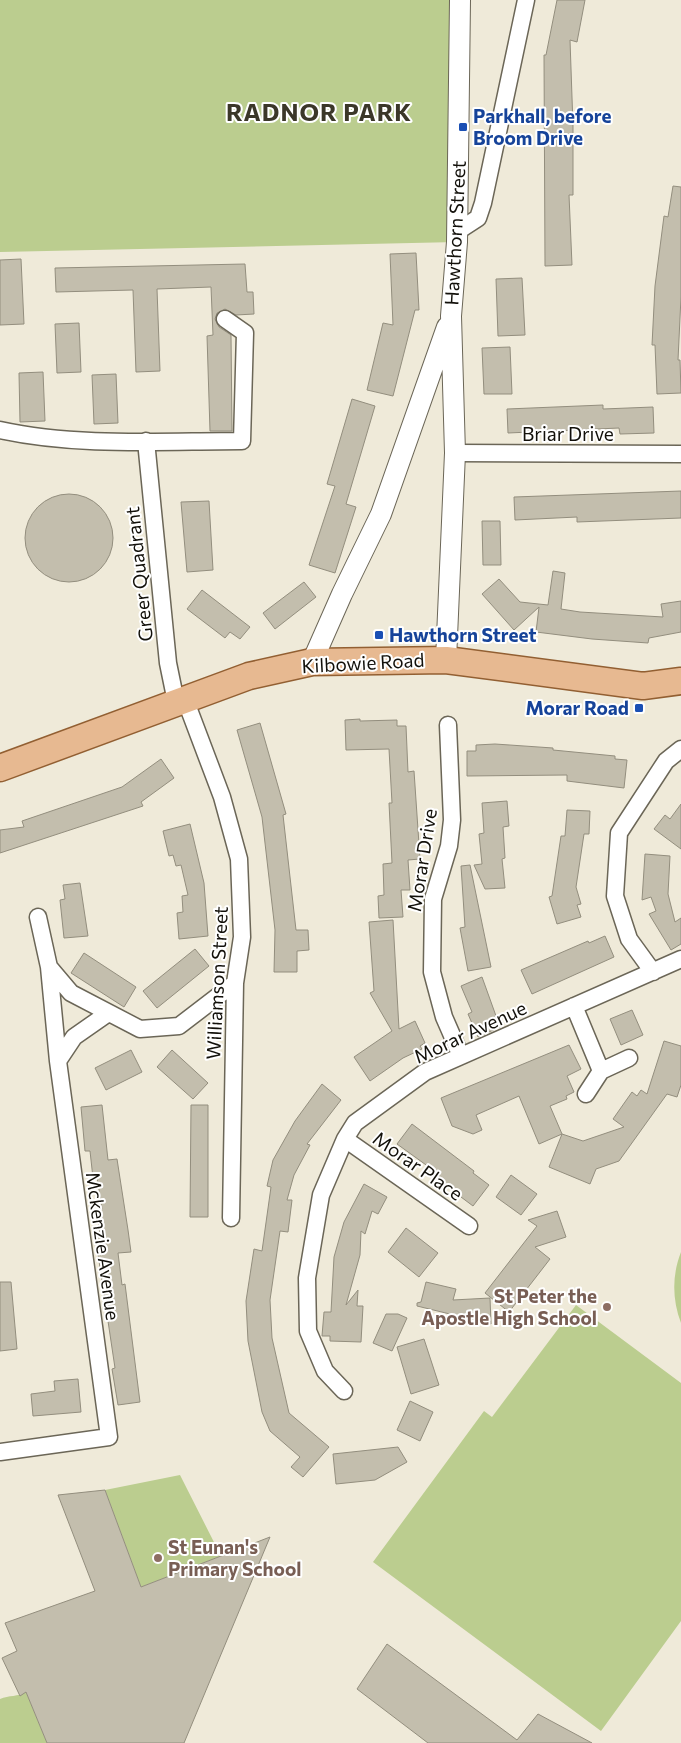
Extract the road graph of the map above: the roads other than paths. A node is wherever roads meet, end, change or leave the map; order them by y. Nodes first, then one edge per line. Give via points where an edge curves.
1 (460, 0) edge
2 (526, 0) edge
3 (458, 231) junction
4 (451, 316) junction
5 (225, 319) dead end
6 (0, 430) edge
7 (146, 441) junction
8 (455, 454) junction
9 (681, 454) edge
10 (446, 660) junction
11 (312, 662) junction
12 (681, 682) edge
13 (181, 701) junction
14 (448, 726) dead end
15 (681, 749) edge
16 (0, 768) edge
17 (38, 916) dead end
18 (681, 959) edge
19 (49, 967) junction
20 (654, 972) junction
21 (235, 984) junction
22 (574, 1006) junction
23 (107, 1014) junction
24 (461, 1056) junction
25 (629, 1058) dead end
26 (58, 1061) junction
27 (601, 1071) junction
28 (586, 1094) dead end
29 (344, 1139) junction
30 (230, 1218) dead end
31 (469, 1226) dead end
32 (344, 1391) dead end
33 (0, 1452) edge

1 - 3 street, Hawthorn Street
2 - 3 street via 483,203 478,218
3 - 4 street, Hawthorn Street
4 - 8 street, Hawthorn Street
4 - 11 street, Hawthorn Street via 381,514
5 - 7 street via 245,333 242,441
6 - 7 street via 109,442
7 - 13 street, Greer Quadrant via 168,662
8 - 9 street, Briar Drive
8 - 10 street, Hawthorn Street
10 - 11 main road, Kilbowie Road
10 - 12 main road, Kilbowie Road via 643,686
11 - 13 main road, Kilbowie Road via 249,676
13 - 16 main road, Kilbowie Road
13 - 21 street, Williamson Street via 222,797 239,859 242,937
14 - 24 street, Morar Drive via 452,820 449,846 433,899 432,972 444,1017
15 - 20 street via 666,760 618,833 614,896 629,940
17 - 19 street, Mckenzie Avenue
18 - 20 street, Morar Avenue
19 - 23 street, Mckenzie Avenue via 71,993
19 - 26 street, Mckenzie Avenue
20 - 22 street, Morar Avenue
21 - 23 street, Mckenzie Avenue via 178,1026 140,1029
21 - 30 street, Williamson Street
22 - 24 street, Morar Avenue
22 - 27 street
23 - 26 street via 74,1036
24 - 29 street, Morar Avenue via 425,1072 355,1123
25 - 27 street
26 - 33 street, Mckenzie Avenue via 109,1437
27 - 28 street
29 - 31 street, Morar Place
29 - 32 street, Morar Avenue via 321,1195 307,1278 308,1331 325,1370

